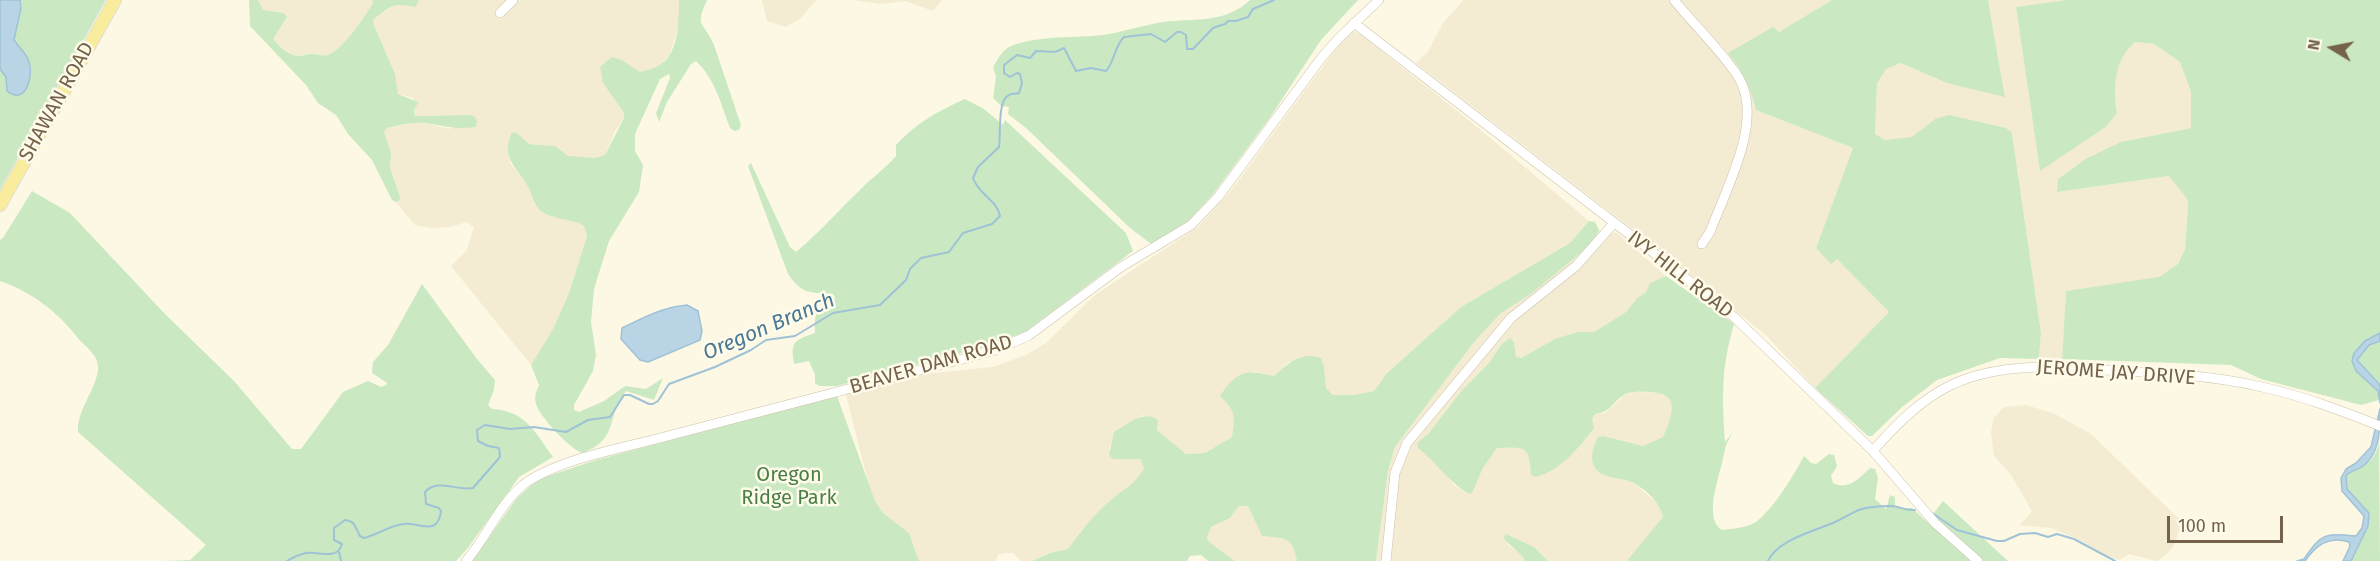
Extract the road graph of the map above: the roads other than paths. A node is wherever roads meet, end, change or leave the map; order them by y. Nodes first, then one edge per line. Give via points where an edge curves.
1 (115, 0) edge
2 (513, 0) edge
3 (1378, 0) edge
4 (1674, 0) edge
5 (500, 13) dead end
6 (1354, 23) junction
7 (0, 205) edge
8 (1614, 224) junction
9 (1702, 244) dead end
10 (2380, 426) edge
11 (1873, 451) junction
12 (466, 561) edge
13 (1386, 561) edge
14 (1978, 561) edge

1 - 7 main road, SHAWAN ROAD
2 - 5 street
3 - 6 street, BEAVER DAM ROAD
4 - 9 street via 1732,68 1748,104 1742,147
6 - 8 street, IVY HILL ROAD
6 - 12 street, BEAVER DAM ROAD via 1322,57 1204,214 1088,290 1028,336 963,359 547,471 513,496
8 - 11 street, IVY HILL ROAD via 1735,318
8 - 13 street via 1576,266 1510,318 1407,443 1392,490
10 - 11 street, JEROME JAY DRIVE via 2312,400 2260,386 2023,367 1981,373 1941,389 1908,413
11 - 14 street, IVY HILL ROAD via 1935,523

